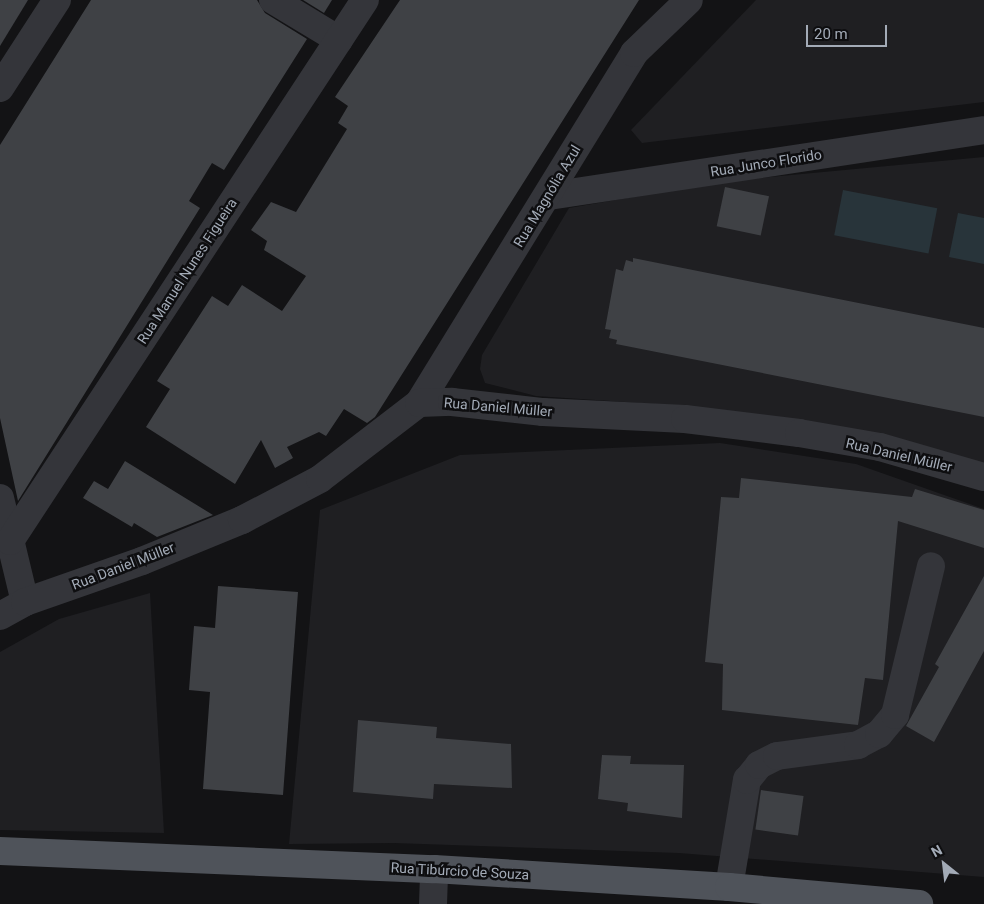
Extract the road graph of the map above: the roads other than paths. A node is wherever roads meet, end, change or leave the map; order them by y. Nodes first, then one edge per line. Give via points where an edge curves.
1 (57, 0) edge
2 (273, 0) edge
3 (365, 0) edge
4 (665, 0) edge
5 (689, 0) edge
6 (339, 40) junction
7 (634, 53) junction
8 (0, 88) edge
9 (984, 130) edge
10 (548, 196) junction
11 (419, 403) junction
12 (984, 477) edge
13 (0, 498) edge
14 (10, 541) junction
15 (931, 566) dead end
16 (25, 602) junction
17 (0, 616) edge
18 (0, 851) edge
19 (434, 869) junction
20 (728, 887) junction
21 (906, 903) edge
22 (433, 904) edge

1 - 8 street
2 - 6 street
3 - 6 street, Rua Manuel Nunes Figueira
4 - 7 street
5 - 7 street, Rua Magnólia Azul
6 - 14 street, Rua Manuel Nunes Figueira
7 - 10 street, Rua Magnólia Azul
9 - 10 street, Rua Junco Florido
10 - 11 street, Rua Magnólia Azul
11 - 12 street, Rua Daniel Müller via 452,402 543,412 685,419 790,432 880,448
11 - 16 street, Rua Daniel Müller via 320,479 242,520 142,561
13 - 14 street
14 - 16 street
15 - 20 street via 895,715 879,734 858,745 777,756 759,765 747,780
16 - 17 street, Rua Daniel Müller
18 - 19 main road, Rua Tibúrcio de Souza
19 - 20 main road, Rua Tibúrcio de Souza
19 - 22 street
20 - 21 main road, Rua Tibúrcio de Souza

